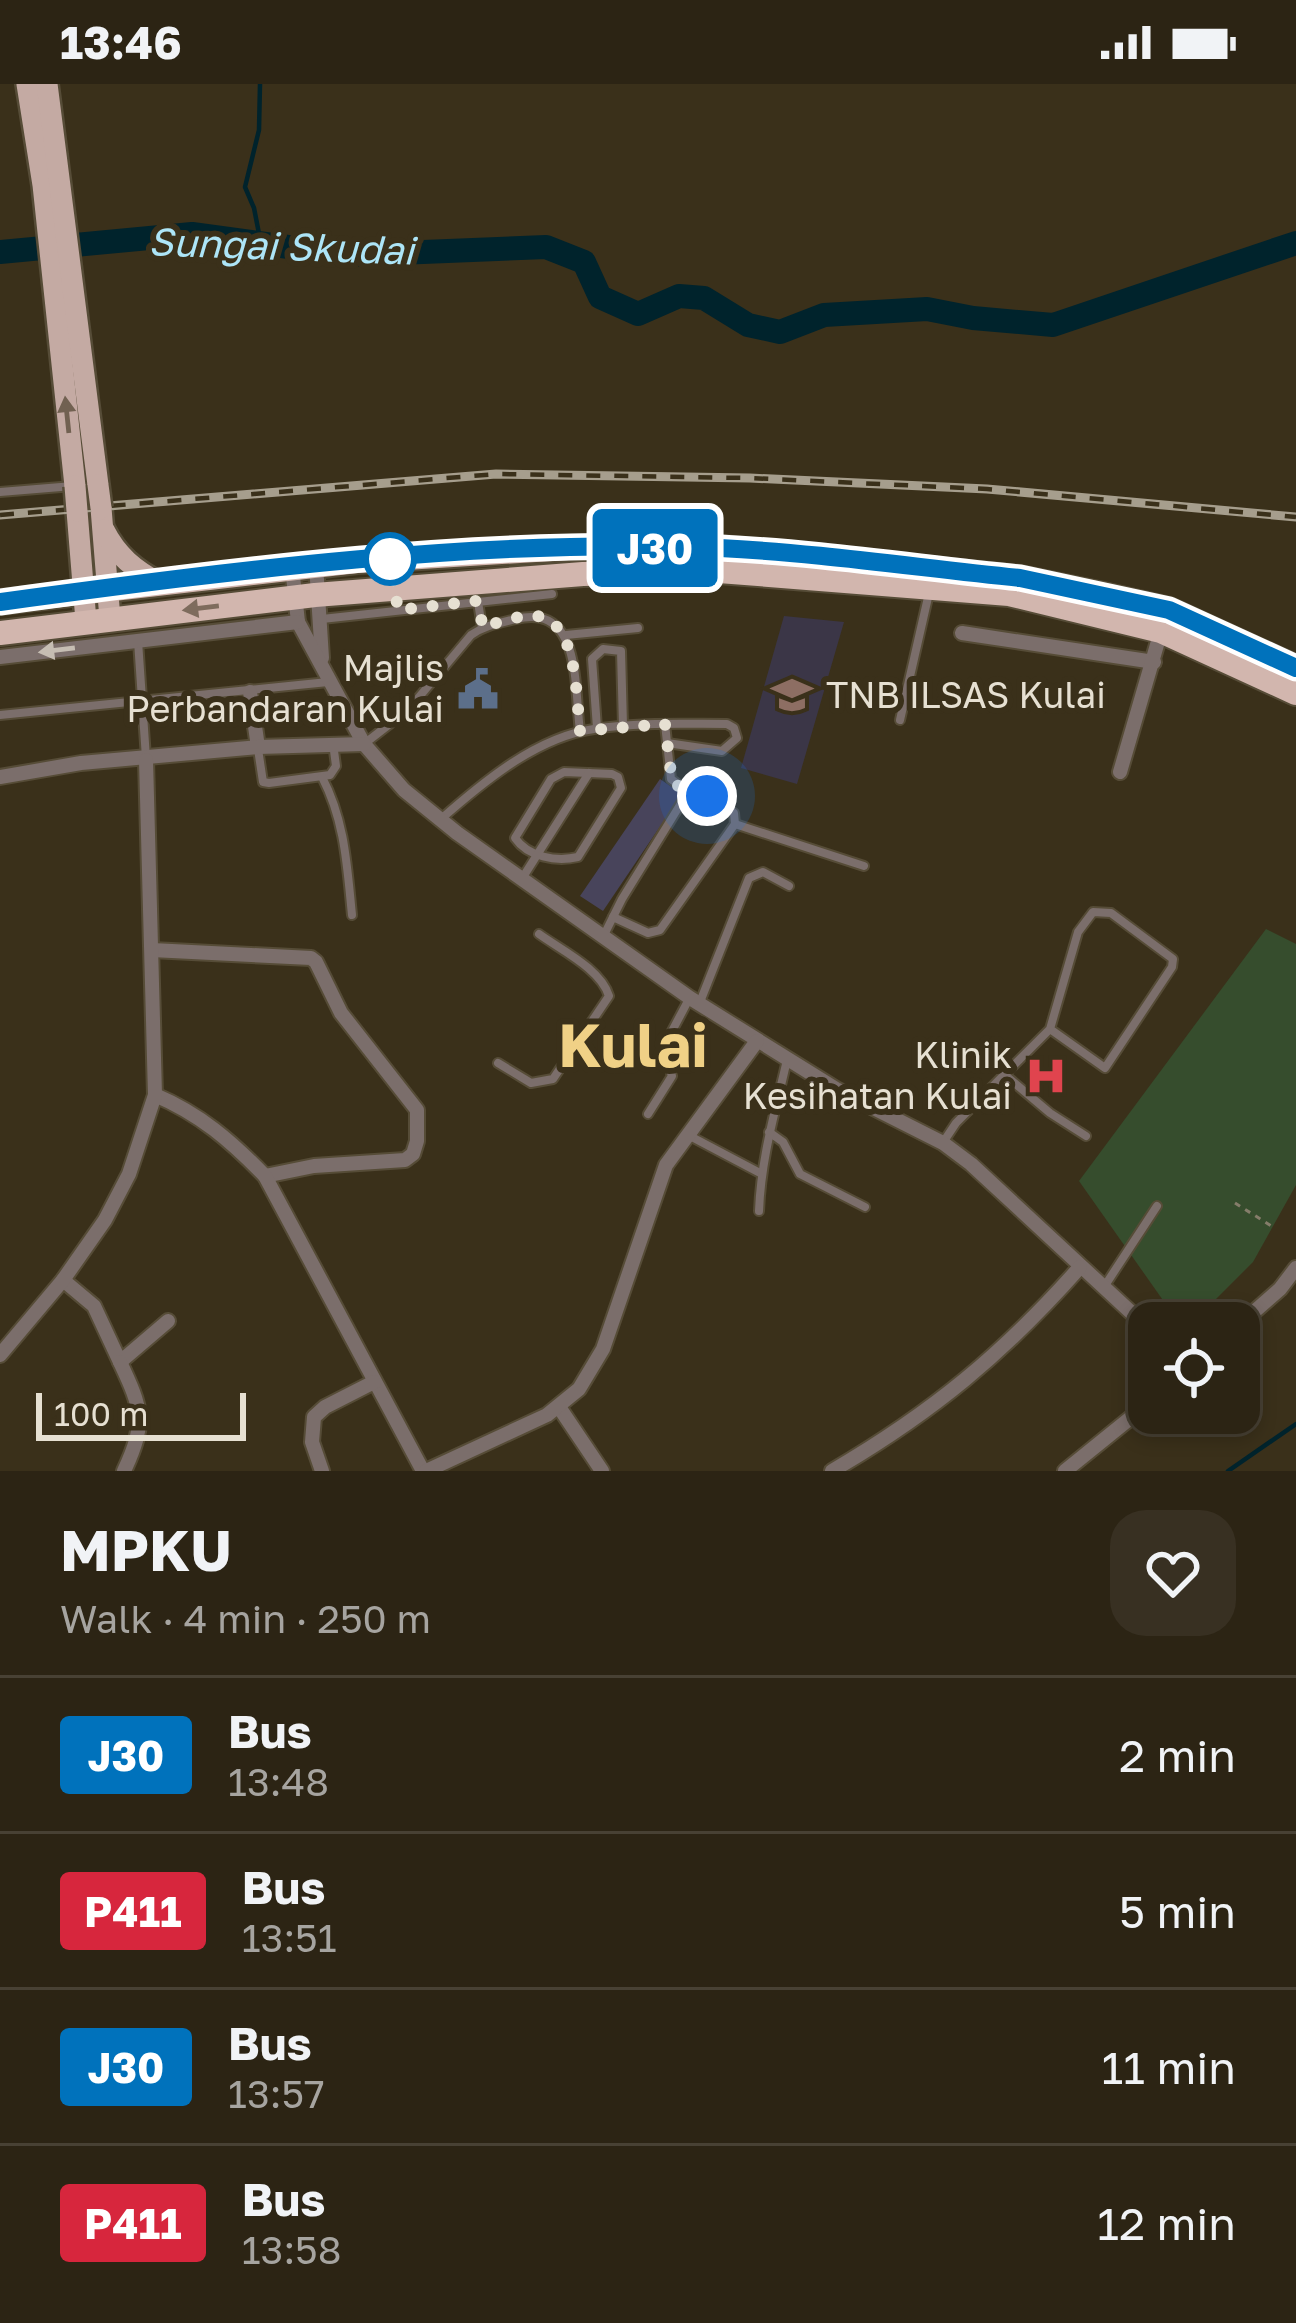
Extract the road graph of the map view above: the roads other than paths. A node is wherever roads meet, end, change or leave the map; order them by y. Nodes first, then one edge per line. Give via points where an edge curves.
1 (27, 84) edge
2 (46, 84) edge
3 (52, 184) junction
4 (86, 485) junction
5 (0, 493) edge
6 (101, 516) junction
7 (81, 550) junction
8 (304, 566) junction
9 (160, 583) junction
10 (930, 586) junction
11 (95, 590) junction
12 (552, 594) dead end
13 (42, 596) junction
14 (0, 602) edge
15 (478, 602) junction
16 (307, 608) junction
17 (98, 620) junction
18 (482, 627) junction
19 (638, 628) dead end
20 (1161, 631) junction
21 (0, 633) edge
22 (962, 633) dead end
23 (566, 635) junction
24 (138, 640) junction
25 (0, 657) edge
26 (1154, 662) junction
27 (322, 663) junction
28 (1296, 668) edge
29 (329, 682) junction
30 (250, 692) junction
31 (1296, 694) edge
32 (144, 700) junction
33 (0, 715) edge
34 (900, 720) dead end
35 (665, 724) junction
36 (623, 726) junction
37 (596, 728) junction
38 (580, 731) junction
39 (333, 743) junction
40 (667, 743) junction
41 (364, 744) junction
42 (258, 747) junction
43 (146, 760) junction
44 (590, 772) junction
45 (1120, 772) dead end
46 (0, 777) edge
47 (322, 777) junction
48 (688, 792) junction
49 (440, 820) junction
50 (735, 824) junction
51 (537, 856) junction
52 (864, 866) dead end
53 (522, 879) junction
54 (789, 886) dead end
55 (352, 915) dead end
56 (613, 917) junction
57 (539, 934) dead end
58 (604, 936) junction
59 (152, 950) junction
60 (695, 1001) junction
61 (1050, 1029) junction
62 (758, 1040) junction
63 (787, 1060) junction
64 (497, 1064) dead end
65 (1005, 1076) junction
66 (154, 1095) junction
67 (648, 1114) dead end
68 (769, 1132) junction
69 (688, 1135) junction
70 (1086, 1136) dead end
71 (943, 1143) junction
72 (760, 1173) junction
73 (265, 1176) junction
74 (1156, 1205) dead end
75 (865, 1207) dead end
76 (759, 1211) dead end
77 (1079, 1267) junction
78 (1296, 1268) edge
79 (63, 1280) junction
80 (1103, 1288) junction
81 (1260, 1307) edge
82 (1128, 1310) edge
83 (168, 1321) dead end
84 (0, 1355) edge
85 (120, 1362) junction
86 (374, 1382) junction
87 (559, 1408) junction
88 (1128, 1419) edge
89 (124, 1471) edge
90 (322, 1471) edge
91 (424, 1471) edge
92 (602, 1471) edge
93 (832, 1471) edge
94 (1065, 1471) edge

1 - 3 main road
2 - 3 main road
3 - 4 main road
4 - 5 lane
4 - 6 main road, bridge
4 - 7 main road, bridge via 77,511
6 - 9 main road via 121,556
6 - 11 main road
7 - 11 main road
7 - 13 main road via 62,583
8 - 9 highway
8 - 16 street
8 - 16 street
8 - 28 highway via 722,548 1020,578 1169,610
9 - 11 highway
10 - 16 highway via 719,571 583,574
10 - 20 highway via 1009,594
10 - 34 lane
11 - 13 highway
11 - 17 main road
12 - 15 lane
13 - 14 highway
15 - 16 lane
15 - 18 lane
16 -> 17 highway
16 - 24 street
16 - 27 street
16 - 27 street
17 - 21 highway
18 - 23 lane via 532,615
18 - 41 lane via 409,710
19 - 23 lane
20 - 26 street
20 - 31 highway
22 - 26 street
23 - 38 lane
24 -> 25 street
24 - 32 lane
26 - 45 street
27 - 29 street
29 - 30 lane
29 - 41 street
30 - 32 lane
30 - 42 street
32 - 33 lane
32 - 43 lane
35 - 36 lane
35 - 40 lane
35 - 40 lane via 727,724 737,738 722,751
36 - 37 lane
36 - 37 lane via 621,651 603,649 592,659
37 - 38 lane
38 - 49 lane via 512,765
39 - 41 street
39 - 42 street
39 - 47 lane via 336,766
40 - 48 lane via 671,779
41 - 49 street
42 - 43 street
42 - 47 lane via 262,782
43 - 46 street
43 - 59 street
44 - 51 lane
44 - 51 lane via 551,779 515,838
44 - 51 lane via 622,783 583,852 572,860
47 - 55 lane via 344,833
48 - 50 lane via 734,813
48 - 56 lane
49 - 53 street
50 - 52 lane
50 - 56 lane via 660,930 648,933
51 - 53 lane
53 - 58 street
54 - 60 lane via 763,872 749,878
56 - 58 lane
57 - 64 lane via 597,976 609,996 553,1079 531,1083
58 - 60 street
59 - 66 street
59 - 73 street via 310,958 417,1110 417,1141 405,1160
60 - 62 street
60 - 67 lane via 663,1048 672,1076
61 - 61 lane via 1106,1068 1173,959 1111,913 1093,912 1078,932
61 - 65 lane
62 - 63 street
62 - 69 street
63 - 68 lane
63 - 71 street
65 - 70 lane
65 - 71 lane
66 - 73 street via 234,1142
66 - 79 street via 129,1174
68 - 72 lane
68 - 75 lane via 800,1174
69 - 72 lane
69 - 87 street via 654,1194 603,1348
71 - 77 street
72 - 76 lane
73 - 86 street
74 - 80 lane
77 - 80 street
77 - 93 street via 995,1358
78 - 81 street
79 - 84 street
79 - 85 street via 94,1306
80 - 82 street
83 - 85 street
85 - 89 street via 141,1416
86 - 90 street via 314,1418
86 - 91 street
87 - 91 street
87 - 92 street
88 - 94 street

